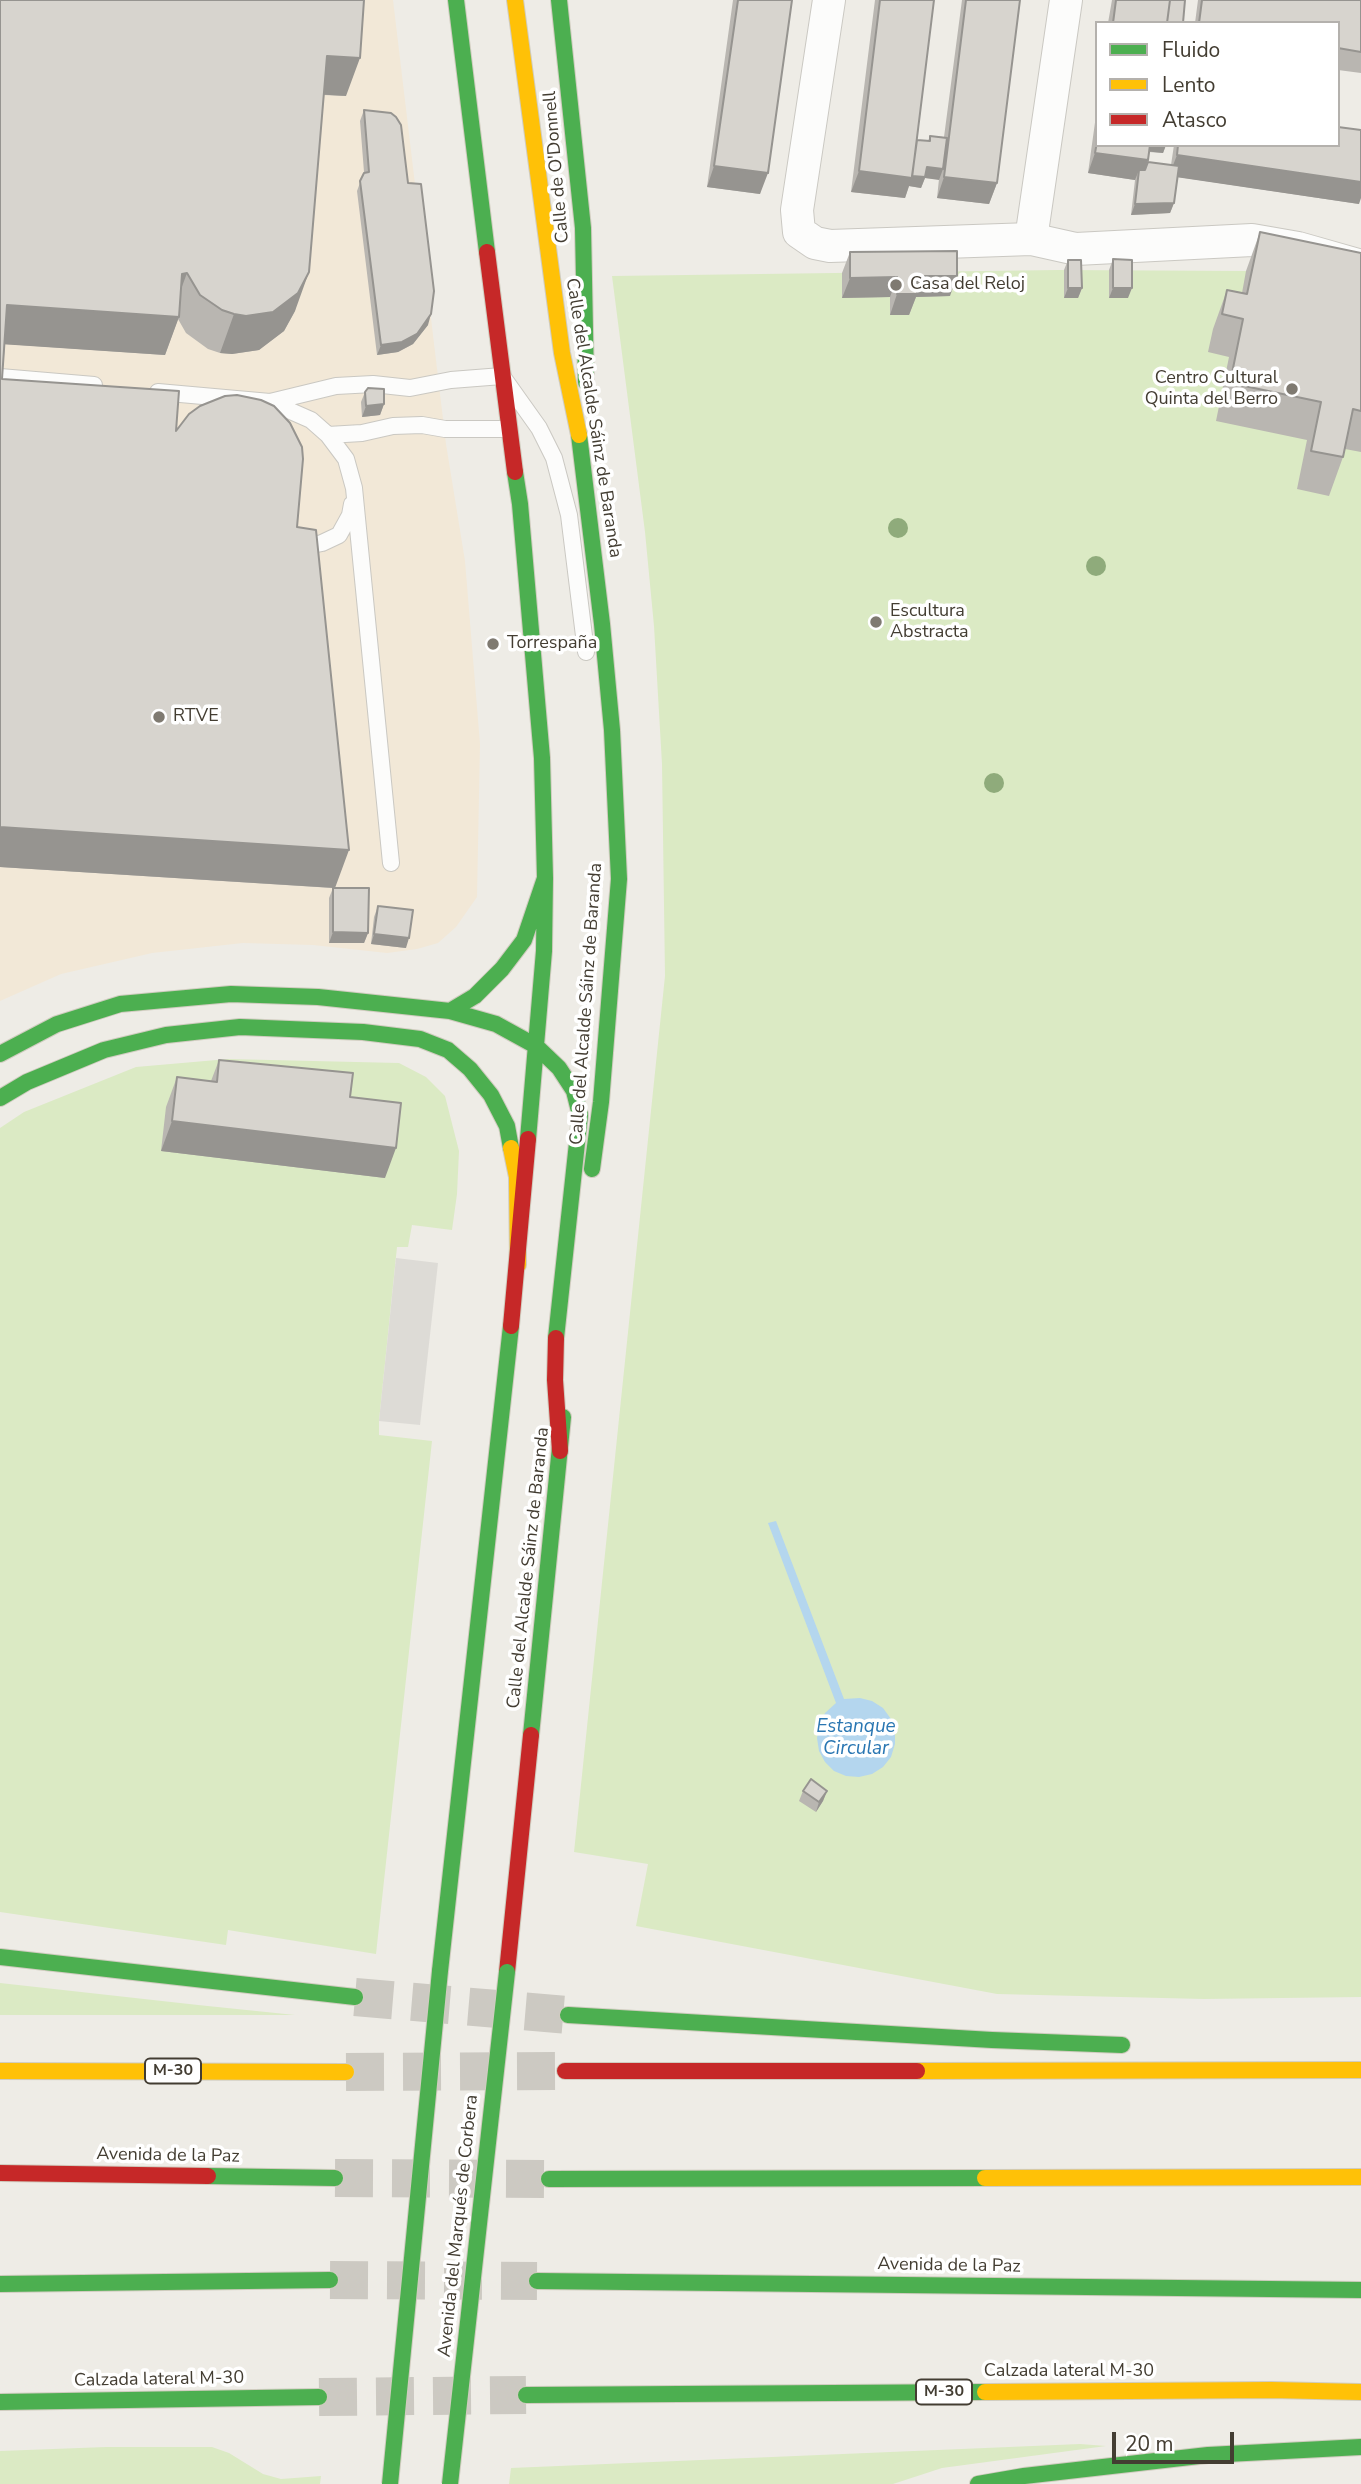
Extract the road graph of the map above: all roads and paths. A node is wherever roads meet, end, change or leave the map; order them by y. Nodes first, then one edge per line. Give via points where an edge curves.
1 (456, 0) edge
2 (515, 0) edge
3 (559, 0) edge
4 (829, 0) edge
5 (1066, 0) edge
6 (1031, 239) junction
7 (1361, 266) edge
8 (502, 376) junction
9 (0, 377) edge
10 (108, 387) edge
11 (149, 391) edge
12 (270, 402) junction
13 (508, 429) junction
14 (328, 435) junction
15 (583, 457) junction
16 (354, 488) junction
17 (285, 543) edge
18 (612, 730) junction
19 (391, 863) dead end
20 (545, 878) junction
21 (450, 1011) junction
22 (536, 1046) junction
23 (0, 1054) edge
24 (0, 1098) edge
25 (591, 1183) dead end
26 (580, 1264) dead end
27 (518, 1265) junction
28 (560, 1451) junction
29 (0, 1957) edge
30 (507, 1972) joint
31 (355, 1997) tunnel mouth
32 (568, 2015) tunnel mouth
33 (1139, 2046) dead end
34 (1244, 2054) dead end
35 (1361, 2068) edge
36 (0, 2071) edge
37 (565, 2071) tunnel mouth
38 (345, 2072) tunnel mouth
39 (0, 2173) edge
40 (1361, 2176) edge
41 (335, 2178) tunnel mouth
42 (550, 2179) tunnel mouth
43 (330, 2280) tunnel mouth
44 (537, 2281) tunnel mouth
45 (0, 2284) edge
46 (1361, 2290) edge
47 (1361, 2392) edge
48 (526, 2395) tunnel mouth
49 (319, 2397) tunnel mouth
50 (0, 2402) edge
51 (1361, 2446) edge
52 (390, 2484) edge
53 (450, 2484) edge
54 (978, 2484) edge

1 - 8 main road
2 - 15 main road, Calle del Alcalde Sáinz de Baranda via 562,353
3 - 15 main road, Calle de O'Donnell via 583,228
4 - 6 street via 797,210 799,232 815,243 831,246
5 - 6 street
6 - 7 street via 1076,249 1252,240
8 - 12 lane via 410,388 336,386
8 - 13 main road
8 - 18 lane via 554,458 569,515 590,671
9 - 10 lane
11 - 12 lane
12 - 14 lane via 311,420
13 - 14 lane via 393,426
13 - 20 main road via 533,641
14 - 16 lane via 346,459
15 - 18 main road, Calle del Alcalde Sáinz de Baranda
16 - 17 lane via 350,515 339,535 307,546
16 - 19 lane
18 - 25 main road, Calle del Alcalde Sáinz de Baranda via 619,880
20 - 21 main road via 524,940 475,996
20 - 22 main road
21 - 22 main road via 496,1024
21 - 23 main road via 231,993 173,998 120,1004 57,1024
22 - 27 main road
22 - 28 main road via 574,1091 580,1115 556,1327
24 - 27 main road via 104,1050 166,1035 240,1027 420,1039 448,1050 470,1069 507,1126 517,1177
26 - 28 main road, Calle del Alcalde Sáinz de Baranda
27 - 52 main road, bridge via 440,1971
28 - 30 main road, Calle del Alcalde Sáinz de Baranda
29 - 31 main road
30 - 53 main road, Avenida del Marqués de Corbera, bridge
32 - 33 main road
34 - 35 main road
35 - 37 main road
36 - 38 main road, M-30
39 - 41 main road, Avenida de la Paz
40 - 42 main road
43 - 45 main road
44 - 46 main road, Avenida de la Paz
47 - 48 main road, Calzada lateral M-30 / M-30
49 - 50 main road, Calzada lateral M-30
51 - 54 main road via 1208,2455

